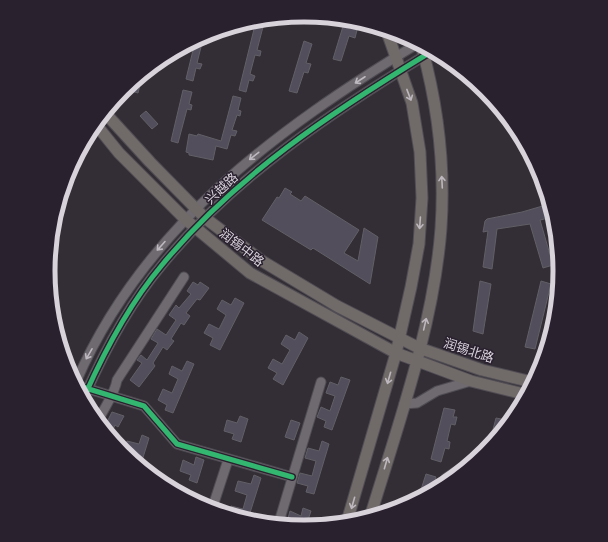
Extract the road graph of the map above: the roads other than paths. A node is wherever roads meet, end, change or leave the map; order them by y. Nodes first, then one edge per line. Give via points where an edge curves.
1 (389, 37) edge
2 (412, 47) edge
3 (424, 53) edge
4 (425, 54) edge
5 (397, 56) junction
6 (400, 70) junction
7 (108, 116) edge
8 (100, 129) edge
9 (196, 208) junction
10 (205, 218) junction
11 (185, 219) junction
12 (196, 228) junction
13 (184, 277) dead end
14 (399, 338) junction
15 (419, 348) junction
16 (396, 353) junction
17 (417, 360) junction
18 (79, 376) edge
19 (472, 381) junction
20 (527, 381) edge
21 (321, 382) dead end
22 (85, 389) edge
23 (86, 390) edge
24 (521, 393) edge
25 (111, 395) junction
26 (404, 404) junction
27 (101, 415) edge
28 (228, 460) junction
29 (292, 477) junction
30 (214, 503) edge
31 (372, 511) edge
32 (349, 516) edge
33 (280, 519) edge

1 - 5 main road
2 - 5 street, 兴越路
3 - 6 street, 兴越路
15 -> 4 main road via 436,269 442,190 440,150
5 - 6 main road
5 -> 9 street, 兴越路 via 286,131 232,173
6 - 10 street, 兴越路 via 294,142 241,183
6 -> 14 main road via 412,103 420,152 422,198 419,244
7 - 9 main road, 润锡中路
8 - 11 main road, 润锡中路 via 119,153
9 - 10 main road, 润锡中路
9 - 11 street, 兴越路
10 - 12 street, 兴越路
10 - 14 main road, 润锡中路 via 262,261 337,306
11 - 12 main road, 润锡中路
11 -> 18 street, 兴越路 via 151,257 120,302
12 - 16 main road, 润锡中路 via 250,273
12 - 22 street, 兴越路 via 162,265 131,309
13 - 25 street via 117,380
14 - 15 main road, 润锡北路
14 - 16 main road
15 - 17 main road
15 - 20 main road, 润锡北路 via 482,370
16 - 17 main road
16 -> 32 main road
17 - 19 main road
17 - 26 main road
19 - 24 main road
19 - 26 street via 437,391 417,403
21 - 29 street
23 - 25 street
25 - 27 street
25 - 28 street via 144,406 177,444
31 -> 26 main road
28 - 29 street
28 - 30 street
29 - 33 street

